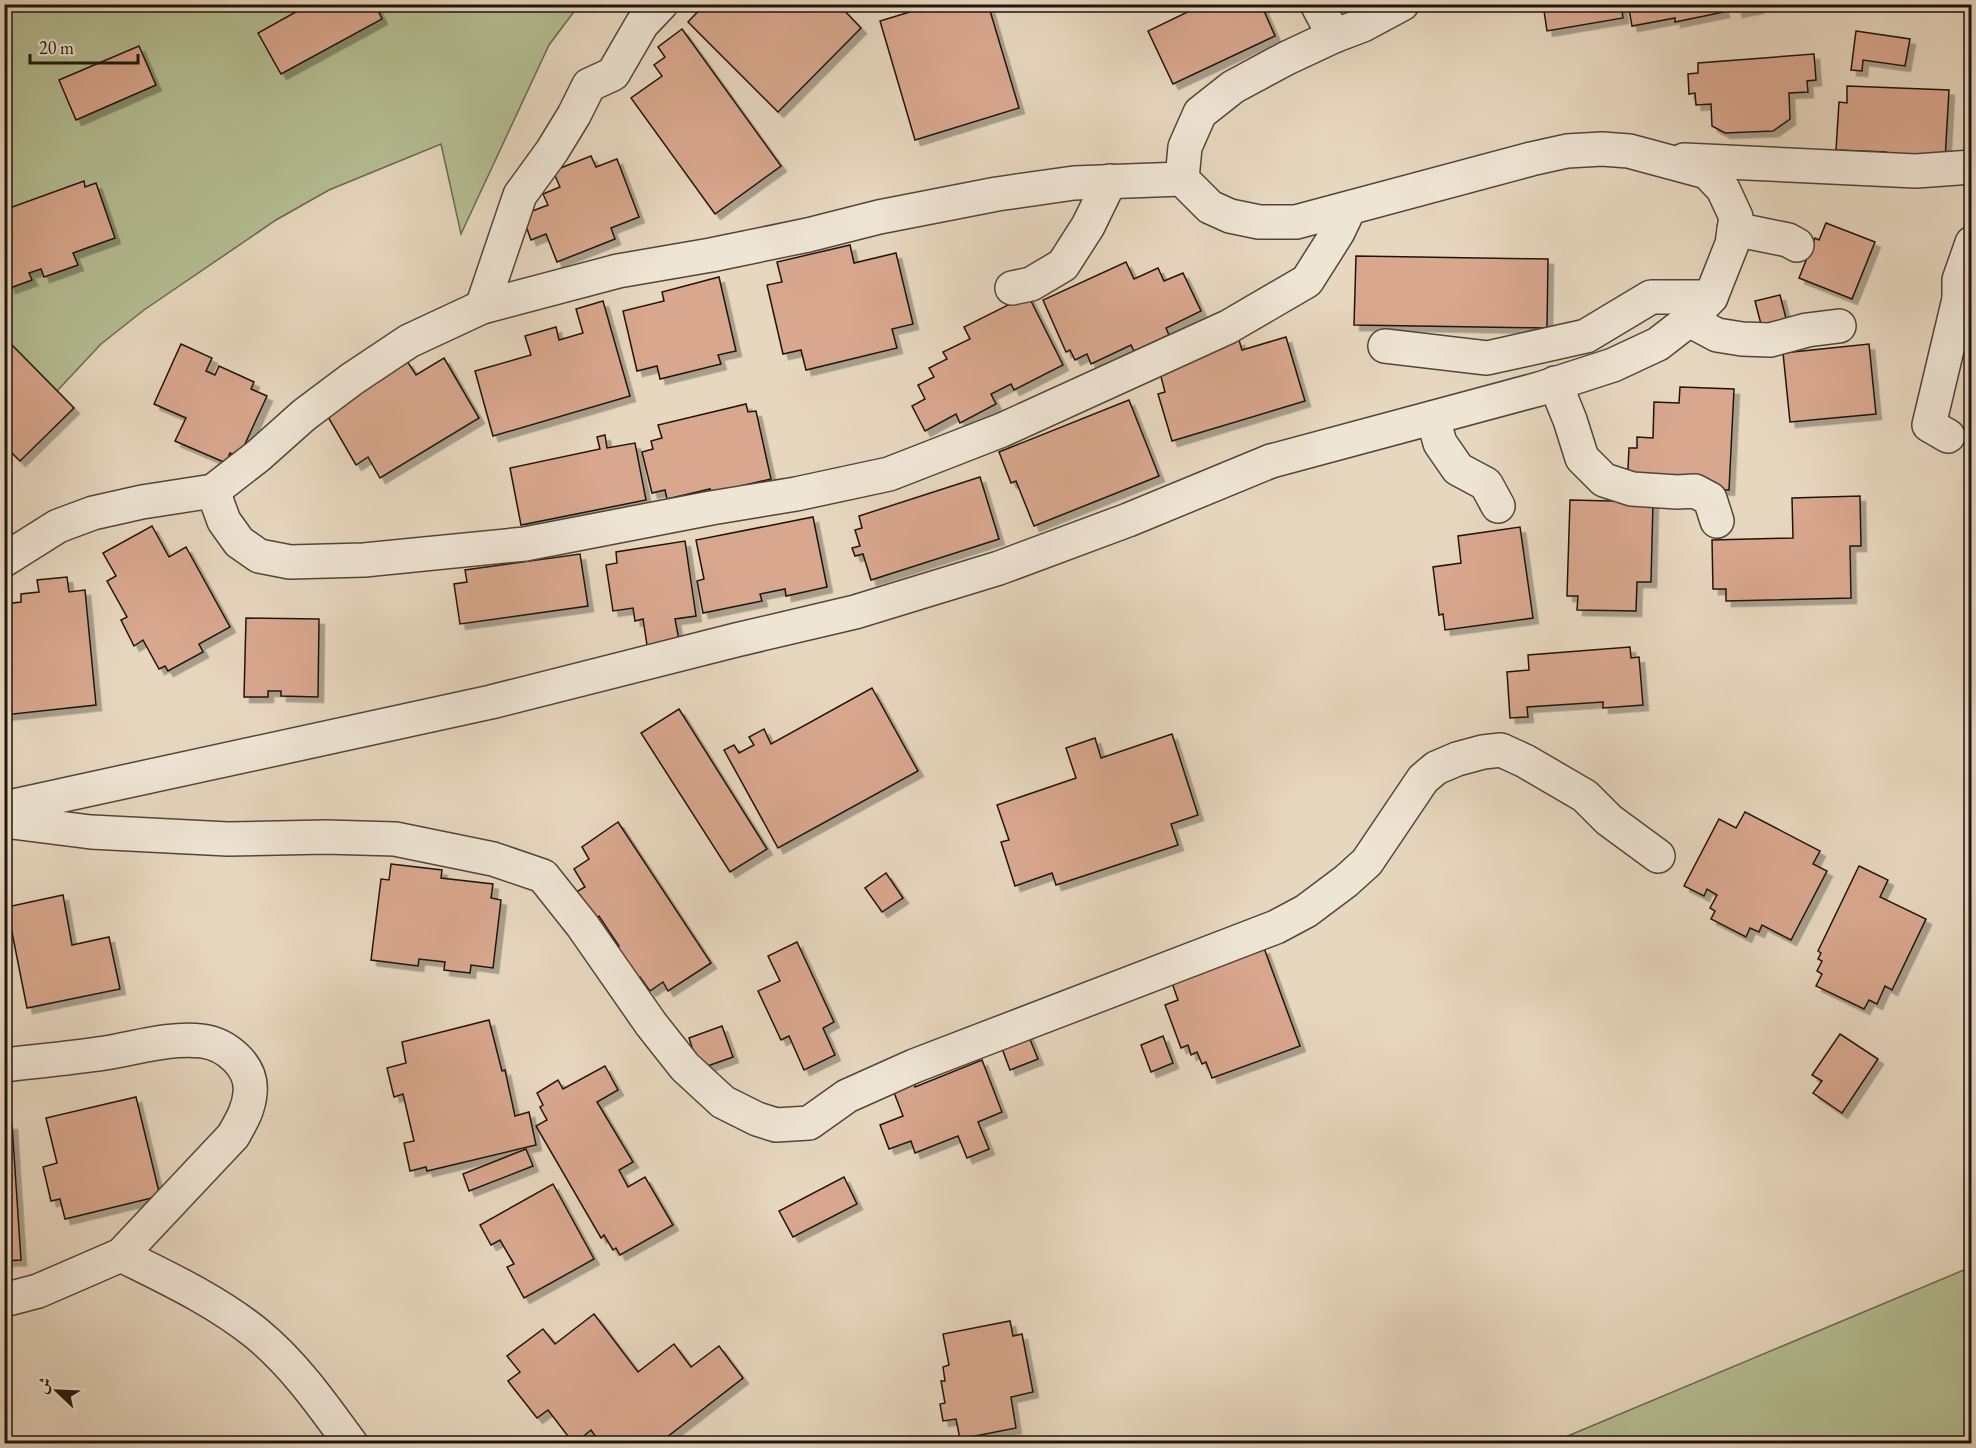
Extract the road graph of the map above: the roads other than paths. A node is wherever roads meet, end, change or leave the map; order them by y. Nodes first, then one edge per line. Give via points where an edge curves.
1 (661, 4) edge
2 (1317, 4) edge
3 (1402, 4) edge
4 (1352, 22) edge
5 (1652, 158) junction
6 (1971, 167) edge
7 (1182, 178) junction
8 (1110, 181) junction
9 (1349, 209) junction
10 (1734, 229) junction
11 (1971, 243) edge
12 (1797, 245) dead end
13 (1012, 288) dead end
14 (1711, 297) junction
15 (1965, 300) edge
16 (482, 307) junction
17 (1689, 320) junction
18 (1839, 326) dead end
19 (1385, 346) dead end
20 (1555, 383) junction
21 (1433, 418) junction
22 (1948, 436) dead end
23 (213, 491) junction
24 (1498, 506) dead end
25 (1717, 520) dead end
26 (4, 560) edge
27 (4, 808) edge
28 (4, 821) edge
29 (1659, 856) dead end
30 (4, 1065) edge
31 (121, 1255) junction
32 (4, 1300) edge
33 (351, 1443) edge

1 - 16 street via 642,24 613,74 589,85 552,151 520,195
2 - 4 street
3 - 4 street
4 - 7 street via 1233,87 1200,113 1185,147
5 - 6 street via 1916,171
5 - 9 street via 1629,151 1567,151
5 - 10 street via 1707,172 1723,189 1736,217
7 - 8 street
7 - 9 street via 1210,207 1259,222 1296,222
8 - 13 street via 1063,265 1032,284
8 - 16 street via 997,194 879,217 618,272
9 - 23 street via 1307,281 1228,327 1002,430 889,474 525,543 363,560 290,562 259,556 239,542 224,521
10 - 12 street
10 - 14 street
11 - 15 street via 1959,280
14 - 17 street
14 - 19 street via 1651,297 1586,336 1488,358
15 - 22 street via 1929,425
16 - 23 street via 409,341 362,372
17 - 18 street via 1717,335 1770,340
17 - 20 street via 1658,344 1613,365
20 - 21 street
20 - 25 street via 1582,458 1604,480 1632,489 1695,491 1710,499
21 - 24 street via 1440,443 1458,469 1486,484
21 - 27 street via 1271,461 999,568 855,612 491,702
23 - 26 street via 93,513 58,526
28 - 29 street via 91,832 228,839 394,839 493,859 543,876 685,1067 723,1102 776,1125 809,1123 847,1096 914,1066 1276,927 1306,911 1366,862 1423,779 1457,759 1501,750 1525,761 1585,796 1609,820
30 - 31 street via 202,1041 223,1048 238,1059 251,1092 245,1115 233,1136
31 - 32 street via 38,1291
31 - 33 street via 190,1289 256,1333 299,1375

